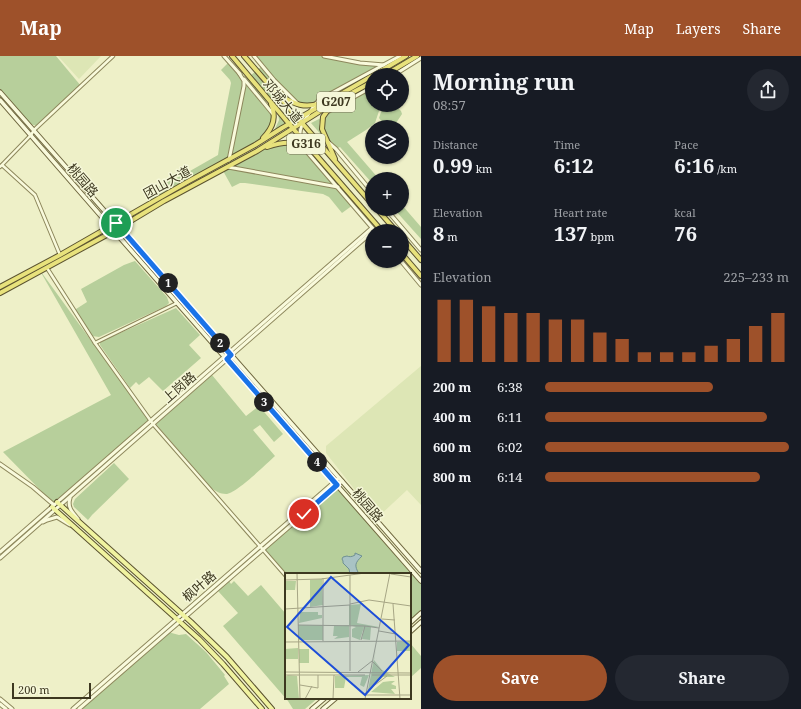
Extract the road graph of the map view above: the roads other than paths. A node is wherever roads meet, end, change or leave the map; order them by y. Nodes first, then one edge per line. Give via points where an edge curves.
1 (113, 56) edge
2 (224, 56) edge
3 (232, 56) edge
4 (244, 56) edge
5 (254, 56) edge
6 (324, 56) edge
7 (400, 56) edge
8 (406, 56) edge
9 (417, 56) edge
10 (421, 58) edge
11 (384, 65) junction
12 (386, 68) edge
13 (397, 68) edge
14 (405, 68) edge
15 (239, 73) junction
16 (365, 80) edge
17 (365, 86) edge
18 (365, 91) edge
19 (0, 92) edge
20 (277, 94) junction
21 (0, 100) edge
22 (269, 100) junction
23 (329, 100) junction
24 (298, 104) junction
25 (333, 104) junction
26 (314, 105) junction
27 (326, 113) junction
28 (274, 117) junction
29 (298, 118) junction
30 (302, 123) junction
31 (289, 124) junction
32 (293, 128) junction
33 (34, 130) junction
34 (31, 135) junction
35 (327, 141) junction
36 (253, 146) junction
37 (302, 146) junction
38 (258, 151) junction
39 (316, 155) junction
40 (229, 160) junction
41 (337, 163) junction
42 (1, 166) edge
43 (228, 167) junction
44 (365, 184) edge
45 (338, 187) junction
46 (365, 196) edge
47 (382, 216) edge
48 (392, 216) edge
49 (116, 223) junction
50 (368, 224) edge
51 (376, 224) edge
52 (390, 224) edge
53 (110, 226) junction
54 (120, 227) junction
55 (114, 231) junction
56 (365, 237) edge
57 (409, 246) edge
58 (421, 250) edge
59 (60, 255) junction
60 (421, 260) edge
61 (409, 262) edge
62 (47, 268) junction
63 (407, 268) edge
64 (421, 276) edge
65 (421, 285) edge
66 (0, 287) edge
67 (0, 293) edge
68 (177, 303) junction
69 (95, 343) junction
70 (224, 347) junction
71 (236, 349) junction
72 (220, 352) junction
73 (230, 354) junction
74 (226, 358) junction
75 (236, 360) junction
76 (221, 362) junction
77 (231, 364) junction
78 (152, 422) junction
79 (0, 464) edge
80 (340, 480) junction
81 (336, 484) junction
82 (71, 496) junction
83 (56, 506) junction
84 (86, 528) junction
85 (80, 532) junction
86 (29, 533) junction
87 (260, 546) junction
88 (263, 550) junction
89 (0, 552) edge
90 (0, 558) edge
91 (421, 571) edge
92 (285, 575) edge
93 (421, 581) edge
94 (421, 613) edge
95 (184, 615) junction
96 (178, 620) junction
97 (411, 622) edge
98 (421, 622) edge
99 (411, 631) edge
100 (0, 699) edge
101 (324, 699) edge
102 (335, 699) edge
103 (0, 704) edge
104 (6, 709) edge
105 (12, 709) edge
106 (73, 709) edge
107 (79, 709) edge
108 (262, 709) edge
109 (272, 709) edge
110 (312, 709) edge
111 (323, 709) edge

1 - 33 street
2 - 15 street
3 - 22 highway, 邓城大道 / G316
4 - 20 highway, 邓城大道 / G316
5 - 24 street
6 - 11 street
7 - 11 street
8 - 12 highway, G207
9 - 13 highway
10 - 14 street
11 - 26 street
15 - 28 street via 271,110
15 - 40 street via 244,86
16 - 23 highway, G207
17 - 25 highway, G207
18 - 27 street
19 - 33 main road, 桃园路
20 - 24 highway
20 - 29 highway, 邓城大道 / G316
21 - 34 main road, 桃园路
22 - 28 highway
22 - 31 highway, 邓城大道 / G316
23 - 26 highway
23 - 29 highway, 团山大道 / G207
24 - 26 highway
25 - 27 highway
25 - 30 highway, G207
26 - 37 street via 300,131
27 - 35 highway via 322,129
28 - 36 highway via 271,128
29 - 30 highway, 邓城大道 / G316
29 - 31 highway, 团山大道 / G207
30 - 32 highway, 团山大道 / G207
30 - 41 highway, 邓城大道 / G316
31 - 32 highway, 邓城大道 / G316
31 - 36 highway, 团山大道 / G207
32 - 38 highway, 团山大道 / G207
32 - 39 highway, 邓城大道 / G316
33 - 34 street
33 - 49 main road, 桃园路
34 - 42 street
34 - 53 main road, 桃园路
35 - 41 highway
35 - 44 street
36 - 40 highway, 团山大道 / G207
37 - 38 highway via 282,142
37 - 39 highway
37 - 45 street
38 - 43 highway, 团山大道 / G207
39 - 51 highway, 邓城大道 / G316
40 - 49 highway, 团山大道 / G207
41 - 46 highway, 邓城大道 / G316
42 - 59 street via 35,195
43 - 45 street
43 - 54 highway, 团山大道 / G207
45 - 50 street
47 - 52 highway
48 - 58 street
49 - 53 highway, 团山大道 / G207
49 - 54 main road, 桃园路
53 - 55 main road, 桃园路
53 - 59 highway, 团山大道 / G207
54 - 55 highway, 团山大道 / G207
54 - 70 main road, 桃园路
55 - 62 highway, 团山大道 / G207
55 - 68 main road, 桃园路
56 - 71 street, 上岗路
57 - 60 highway
59 - 66 highway, 团山大道 / G207
61 - 64 highway
62 - 67 highway, 团山大道 / G207
62 - 69 street
63 - 65 street
68 - 69 street
68 - 72 main road, 桃园路
69 - 78 street
70 - 71 street
70 - 73 main road, 桃园路
71 - 73 street, 上岗路
71 - 75 street
72 - 74 main road, 桃园路
72 - 76 street
73 - 74 street, 上岗路
73 - 75 main road, 桃园路
74 - 76 street, 上岗路
74 - 77 main road, 桃园路
75 - 80 main road, 桃园路
76 - 77 street
76 - 78 street, 上岗路
77 - 81 main road, 桃园路
78 - 82 street, 上岗路
78 - 83 street, 上岗路
78 - 87 street
79 - 83 street
80 - 81 street, 枫叶路
80 - 91 main road, 桃园路
81 - 87 street, 枫叶路
81 - 88 street, 枫叶路
81 - 93 main road, 桃园路
82 - 83 street, 上岗路
82 - 84 street via 69,507
83 - 84 main road
83 - 85 main road
83 - 86 street, 上岗路
83 - 89 street, 上岗路
84 - 95 main road
85 - 86 street via 57,517 47,520
85 - 96 main road
86 - 90 street, 上岗路
87 - 88 street
87 - 95 street, 枫叶路
88 - 92 street
88 - 95 street, 枫叶路
94 - 97 main road
95 - 96 street, 枫叶路
95 - 109 main road via 227,657
96 - 106 street, 枫叶路
96 - 107 street, 枫叶路
96 - 108 main road via 223,664
98 - 99 main road
100 - 105 street
101 - 110 main road
102 - 111 main road
103 - 104 street

